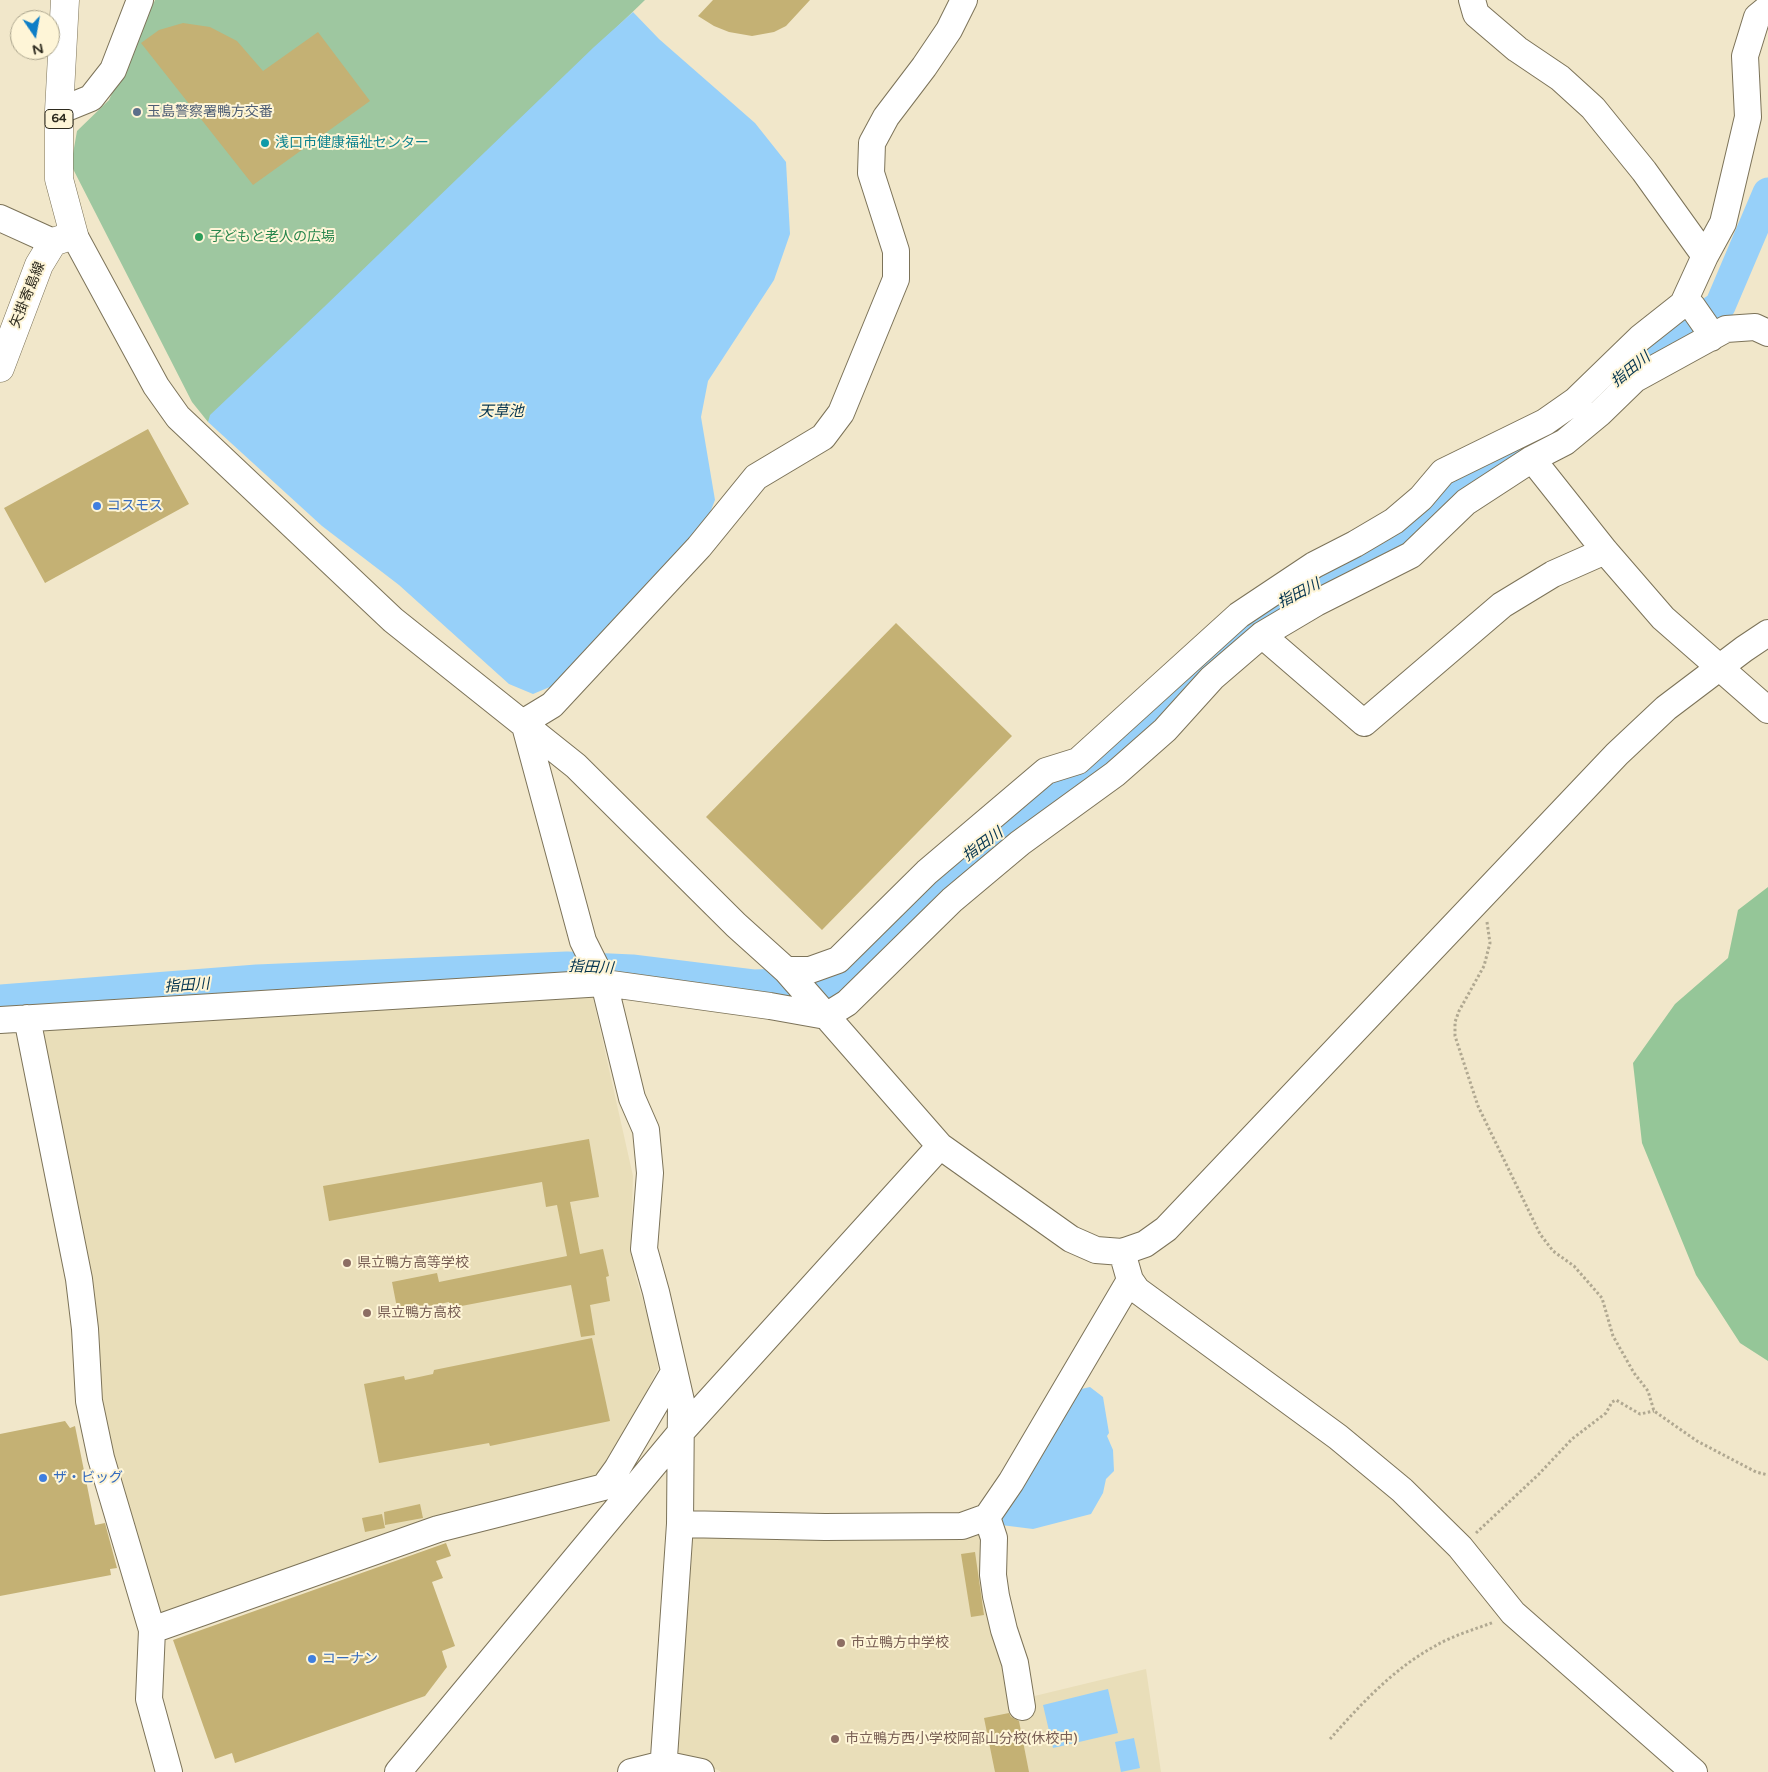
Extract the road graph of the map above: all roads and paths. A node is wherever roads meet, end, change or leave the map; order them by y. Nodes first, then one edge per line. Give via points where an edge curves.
1 (65, 0) edge
2 (140, 0) edge
3 (964, 0) edge
4 (1472, 0) edge
5 (1768, 8) edge
6 (60, 111) junction
7 (0, 218) edge
8 (64, 239) junction
9 (1704, 256) junction
10 (1688, 305) junction
11 (1709, 333) junction
12 (1768, 333) edge
13 (0, 368) edge
14 (1532, 459) junction
15 (1605, 551) junction
16 (1768, 633) edge
17 (1262, 636) junction
18 (1721, 668) junction
19 (1768, 710) edge
20 (524, 722) junction
21 (1476, 901) junction
22 (786, 970) junction
23 (604, 983) junction
24 (826, 1016) junction
25 (27, 1018) junction
26 (0, 1020) edge
27 (940, 1146) junction
28 (1122, 1252) junction
29 (1130, 1280) junction
30 (674, 1372) junction
31 (1654, 1411) junction
32 (681, 1432) junction
33 (1768, 1475) edge
34 (987, 1517) junction
35 (680, 1524) junction
36 (1460, 1547) junction
37 (1510, 1609) junction
38 (152, 1630) junction
39 (1022, 1707) dead end
40 (1330, 1739) dead end
41 (663, 1768) edge
42 (169, 1772) edge
43 (398, 1772) edge
44 (631, 1772) edge
45 (701, 1772) edge
46 (1694, 1772) edge

1 - 6 main road, 64
2 - 6 street via 113,70 91,98
3 - 20 street via 950,30 886,117 872,143 871,173 896,251 896,279 841,413 823,438 756,477 699,547 552,705
4 - 9 street via 1476,14 1517,49 1560,78 1593,108 1644,171
5 - 9 street via 1757,17 1745,56 1748,117 1723,223
6 - 8 main road, 64 via 59,179
7 - 8 street
8 - 13 main road, 矢掛寄島線 via 39,264
8 - 20 street via 178,417 394,620
9 - 10 street
10 - 11 street
10 - 22 street via 1640,338 1575,401 1545,422 1443,472 1421,498 1394,521 1314,565 1239,615 1078,761 1046,771 927,872 838,960 810,970
11 - 12 street via 1755,327
11 - 14 street via 1635,380 1565,442
14 - 15 street
14 - 17 street via 1466,502 1411,555 1316,603
15 - 17 street via 1553,574 1502,606 1364,723
15 - 18 street via 1663,618
16 - 18 street
17 - 24 street via 1212,678 1165,730 1115,774 1020,843 952,900 847,1003
18 - 19 street
18 - 21 street via 1666,708 1617,754
20 - 22 street via 576,766 736,925
20 - 23 street via 583,941
21 - 28 street via 1166,1229 1145,1244
21 - 31 path via 1487,921 1490,943 1484,966 1454,1022 1455,1036 1478,1106 1540,1234 1602,1298 1613,1336 1648,1391
22 - 24 street
23 - 24 street
23 - 25 street
23 - 30 street via 632,1098 646,1130 650,1173 644,1249
24 - 27 street
25 - 26 street
25 - 38 street via 79,1279 89,1401 101,1458
27 - 28 street via 1071,1240 1096,1250
27 - 32 street
28 - 29 street
29 - 34 street
29 - 36 street via 1137,1290 1338,1436 1402,1490
30 - 32 street via 681,1401
30 - 38 street via 604,1487 438,1529
31 - 33 path via 1697,1441
31 - 36 path via 1640,1414 1616,1400 1612,1402 1606,1413 1572,1439 1540,1474
32 - 35 street
32 - 43 street
34 - 35 street via 962,1526
34 - 39 street via 994,1538 996,1596
35 - 41 street
36 - 37 street
37 - 40 path via 1500,1620 1437,1644 1411,1662 1370,1694
37 - 46 street
38 - 42 street via 149,1699
41 - 44 street
41 - 45 street

